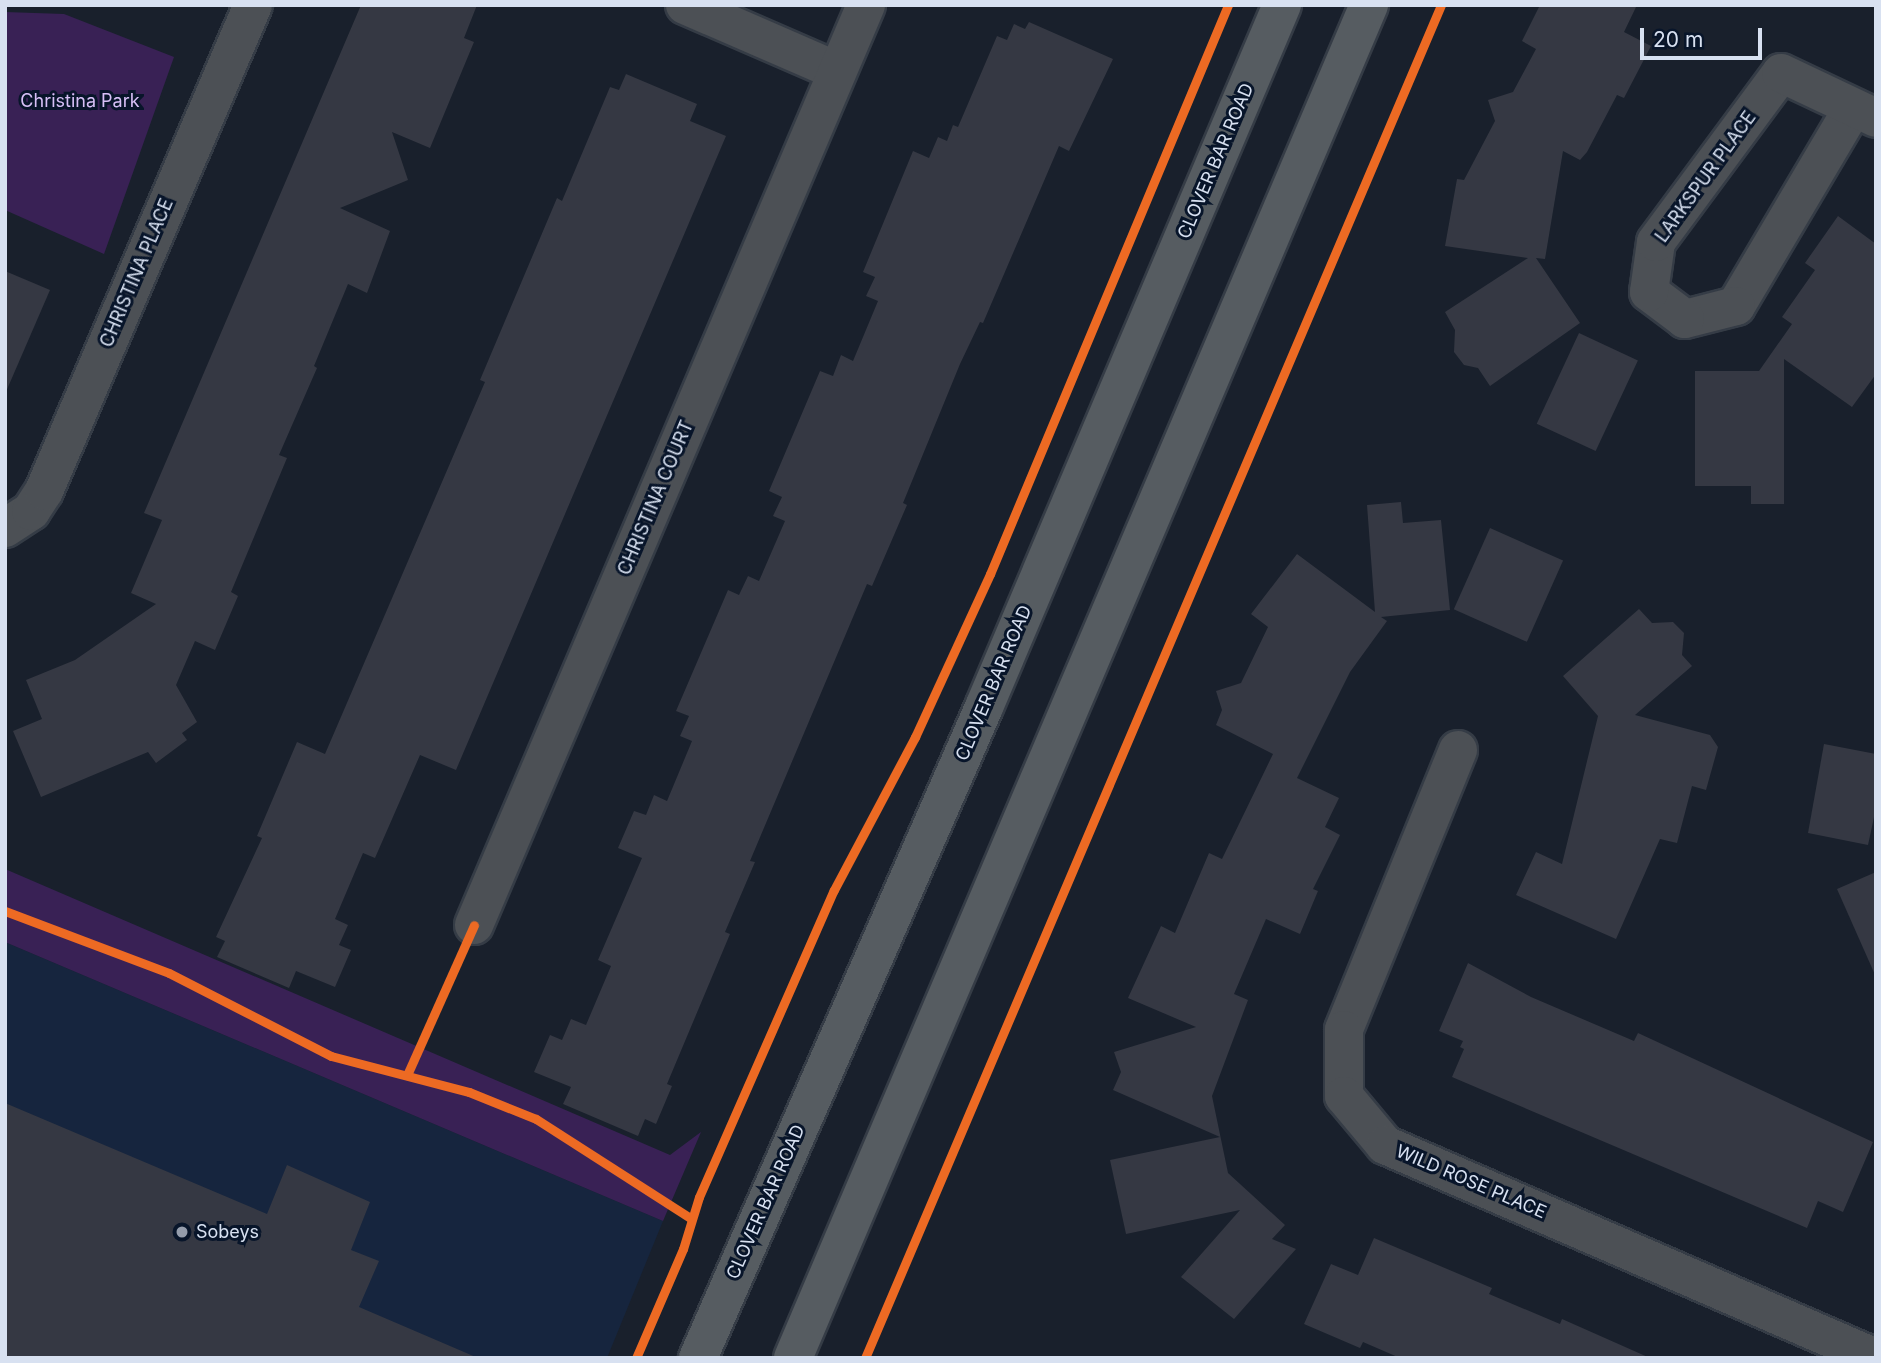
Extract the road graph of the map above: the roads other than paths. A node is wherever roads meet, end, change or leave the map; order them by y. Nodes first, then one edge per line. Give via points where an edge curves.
1 (253, 5) edge
2 (685, 5) edge
3 (866, 5) edge
4 (1282, 5) edge
5 (1369, 5) edge
6 (838, 71) junction
7 (1864, 113) edge
8 (5, 528) edge
9 (1458, 750) dead end
10 (474, 925) dead end
11 (1876, 1357) edge
12 (698, 1358) edge
13 (793, 1358) edge

1 - 8 street, CHRISTINA PLACE via 44,491 31,511
2 - 6 street
3 - 6 street, CHRISTINA COURT
4 - 12 main road, CLOVER BAR ROAD via 984,706
5 - 13 main road
6 - 10 street, CHRISTINA COURT
7 - 7 street, LARKSPUR PLACE via 1781,73 1656,242 1649,292 1685,319 1736,306
9 - 11 street, WILD ROSE PLACE via 1344,1030 1344,1096 1385,1145

